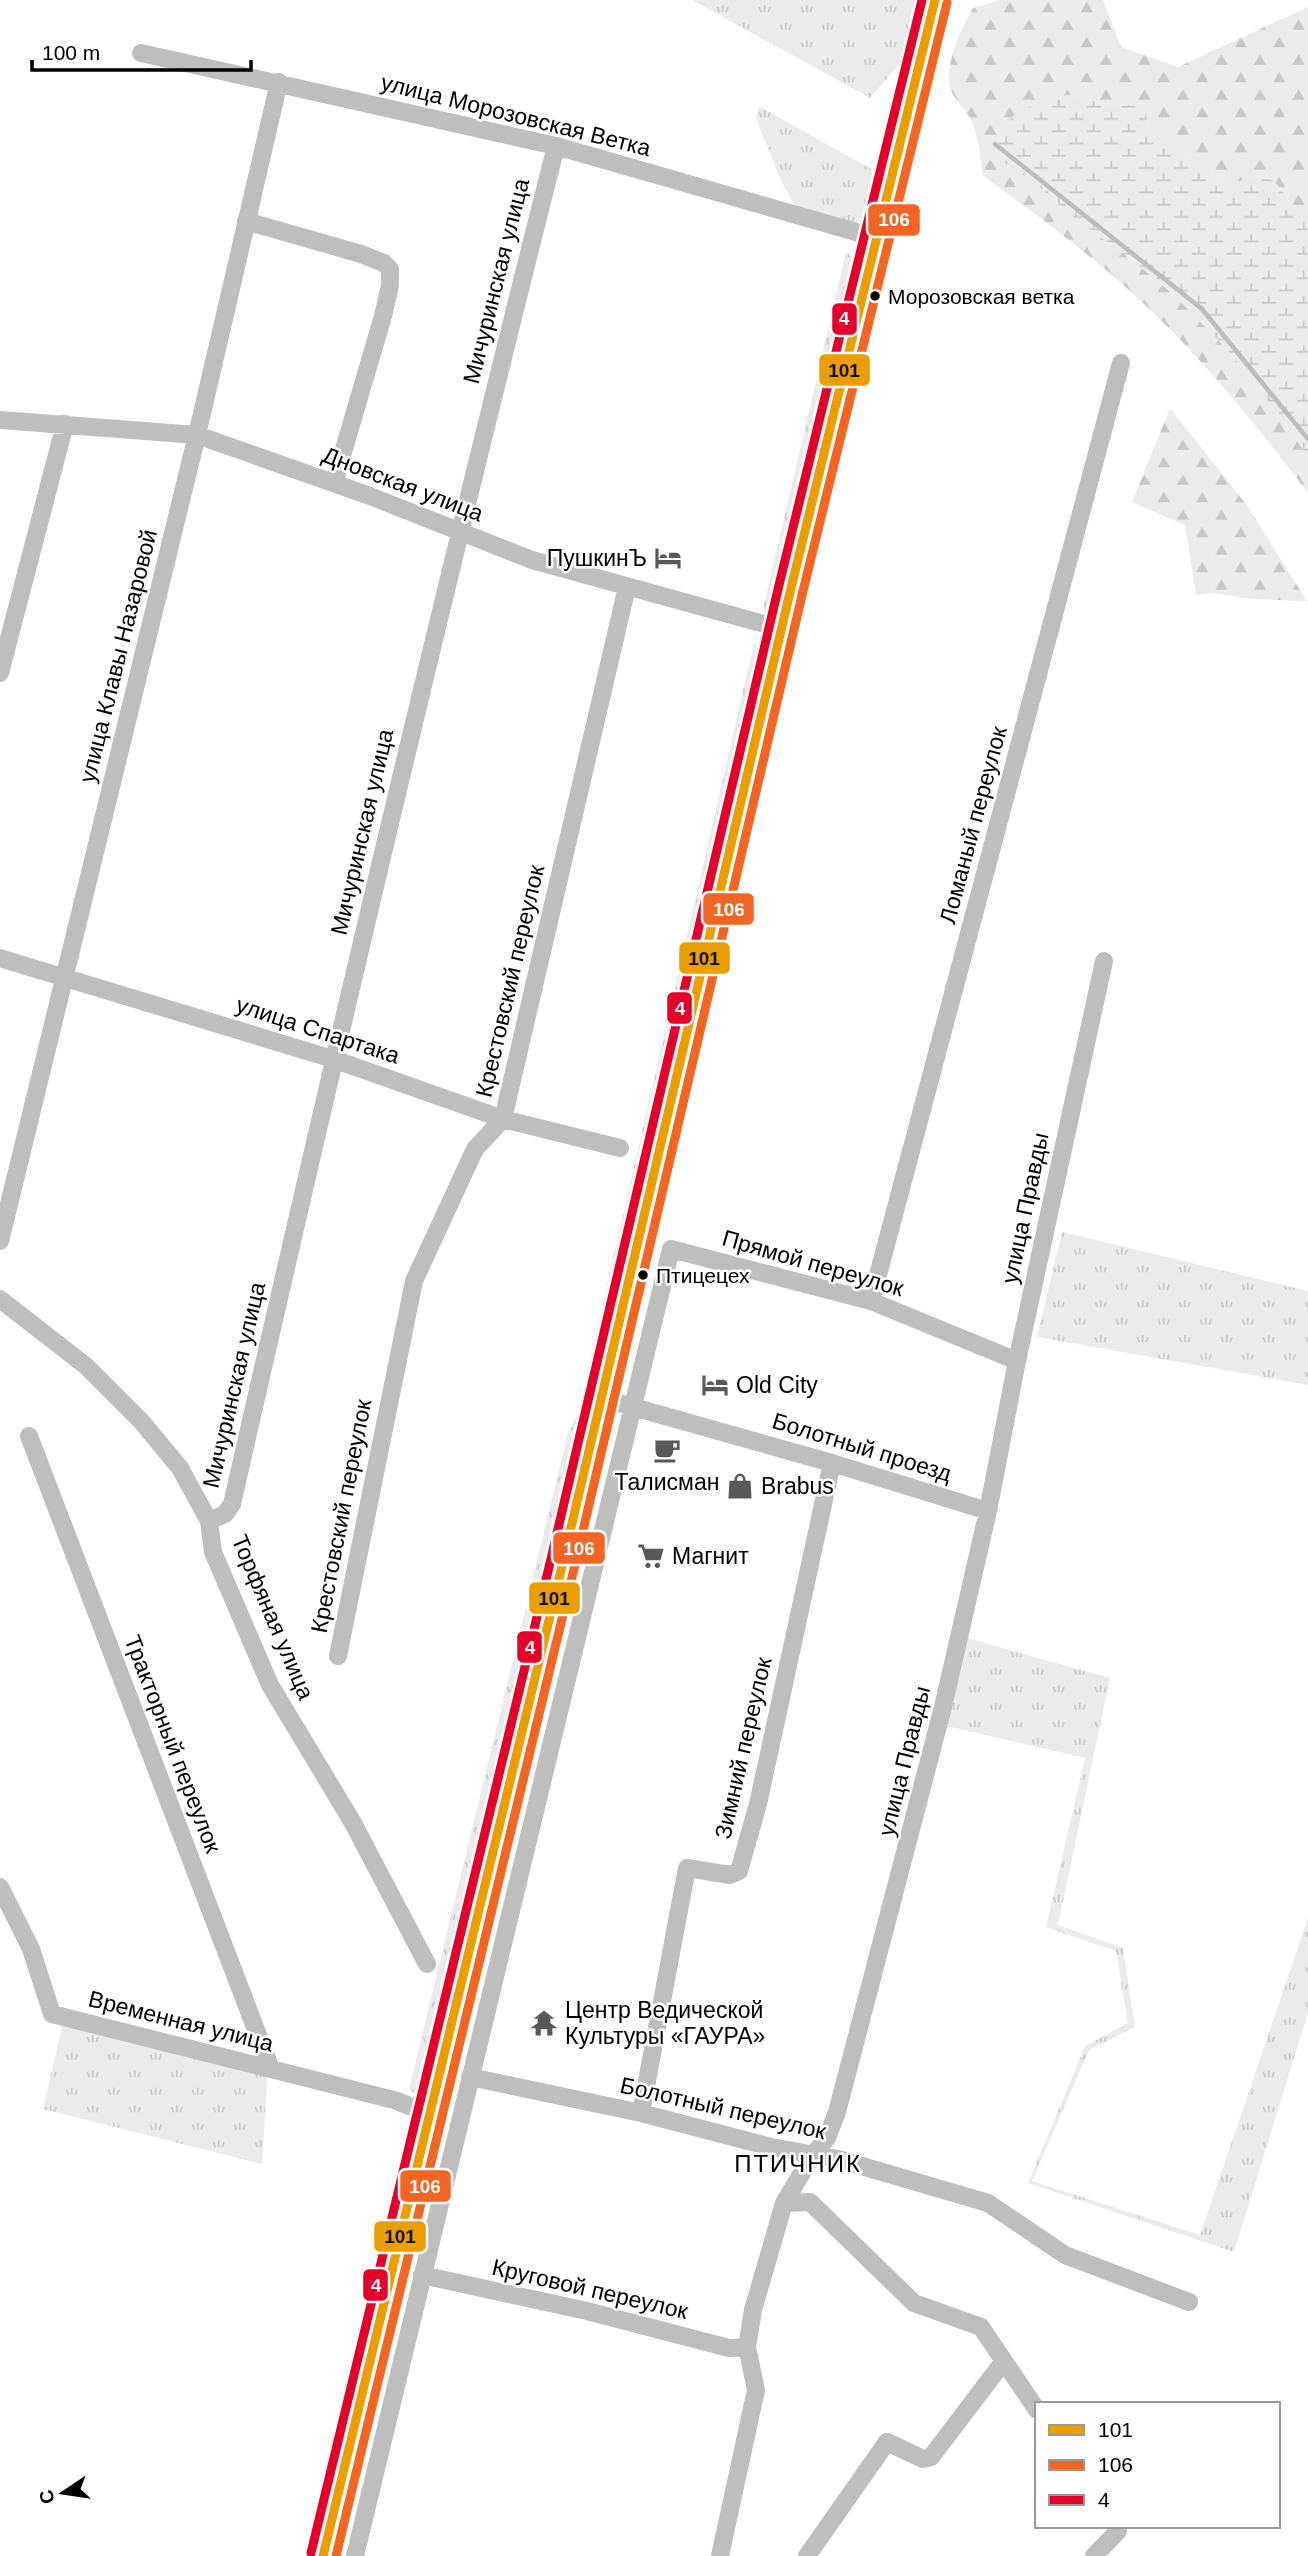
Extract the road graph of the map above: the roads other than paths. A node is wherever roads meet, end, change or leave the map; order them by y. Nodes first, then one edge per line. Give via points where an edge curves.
1 (935, 0) edge
2 (141, 53) dead end
3 (279, 82) junction
4 (556, 146) junction
5 (246, 221) junction
6 (877, 238) junction
7 (1122, 363) dead end
8 (0, 419) edge
9 (65, 424) junction
10 (197, 435) junction
11 (334, 483) junction
12 (458, 531) junction
13 (627, 587) junction
14 (782, 629) junction
15 (0, 673) edge
16 (0, 958) edge
17 (1104, 961) dead end
18 (64, 976) junction
19 (333, 1059) junction
20 (503, 1119) junction
21 (620, 1148) dead end
22 (0, 1241) edge
23 (0, 1299) edge
24 (872, 1300) junction
25 (1017, 1361) junction
26 (601, 1398) junction
27 (633, 1406) junction
28 (29, 1436) dead end
29 (832, 1463) junction
30 (988, 1511) junction
31 (209, 1521) junction
32 (338, 1656) dead end
33 (0, 1886) edge
34 (427, 1964) dead end
35 (271, 2069) junction
36 (470, 2077) junction
37 (641, 2113) junction
38 (430, 2114) junction
39 (812, 2156) junction
40 (784, 2203) junction
41 (422, 2276) junction
42 (1189, 2302) dead end
43 (747, 2347) junction
44 (1004, 2361) junction
45 (1035, 2407) edge
46 (1116, 2528) edge
47 (323, 2556) edge
48 (355, 2556) edge
49 (720, 2556) edge
50 (807, 2556) edge
51 (1094, 2556) edge

1 - 6 main road
2 - 3 street, улица Морозовская Ветка
3 - 4 street, улица Морозовская Ветка
3 - 5 street, улица Клавы Назаровой
4 - 6 street, улица Морозовская Ветка
4 - 12 street, Мичуринская улица
5 - 10 street, улица Клавы Назаровой
5 - 11 street via 360,254 390,269 383,316
6 - 14 main road
7 - 24 street, Ломаный переулок
8 - 9 street, Дновская улица
9 - 10 street, Дновская улица
9 - 15 street
10 - 11 street, Дновская улица
10 - 18 street, улица Клавы Назаровой
11 - 12 street, Дновская улица
12 - 13 street, Дновская улица via 532,560
12 - 19 street, Мичуринская улица
13 - 14 street, Дновская улица
13 - 20 street, Крестовский переулок
14 - 26 main road
16 - 18 street, улица Спартака
17 - 25 street, улица Правды
18 - 19 street, улица Спартака
18 - 22 street, улица Клавы Назаровой
19 - 20 street, улица Спартака
19 - 31 street, Мичуринская улица via 232,1504 225,1514
20 - 21 street, улица Спартака
20 - 32 street, Крестовский переулок via 475,1149 414,1281
23 - 31 street, Торфяная улица via 86,1366 141,1421 180,1468
24 - 25 street, Прямой переулок
24 - 27 street, Прямой переулок via 671,1248
25 - 30 street, улица Правды
26 - 27 street, Болотный проезд
26 - 38 main road
27 - 29 street, Болотный проезд
27 - 36 street
28 - 35 street, Тракторный переулок
29 - 30 street, Болотный проезд
29 - 37 street, Зимний переулок via 758,1804 739,1871 730,1875 687,1868
30 - 39 street, улица Правды via 943,1707 837,2112 827,2138
31 - 34 street, Торфяная улица via 213,1552 270,1685 353,1823
33 - 35 street, Временная улица via 31,1949 52,2014
35 - 38 street, Временная улица via 394,2100
36 - 37 street, Болотный переулок
36 - 41 street
37 - 39 street, Болотный переулок
38 - 47 main road
39 - 40 street, улица Правды
39 - 42 street, Болотный переулок via 838,2158 988,2203 1065,2255
40 - 43 street, улица Правды
40 - 44 street via 810,2202 914,2303 981,2327
41 - 43 street, Круговой переулок via 729,2347
41 - 48 street
43 - 49 street, улица Правды via 756,2390
44 - 45 street
44 - 50 street via 931,2457 923,2459 887,2442
46 - 51 street

